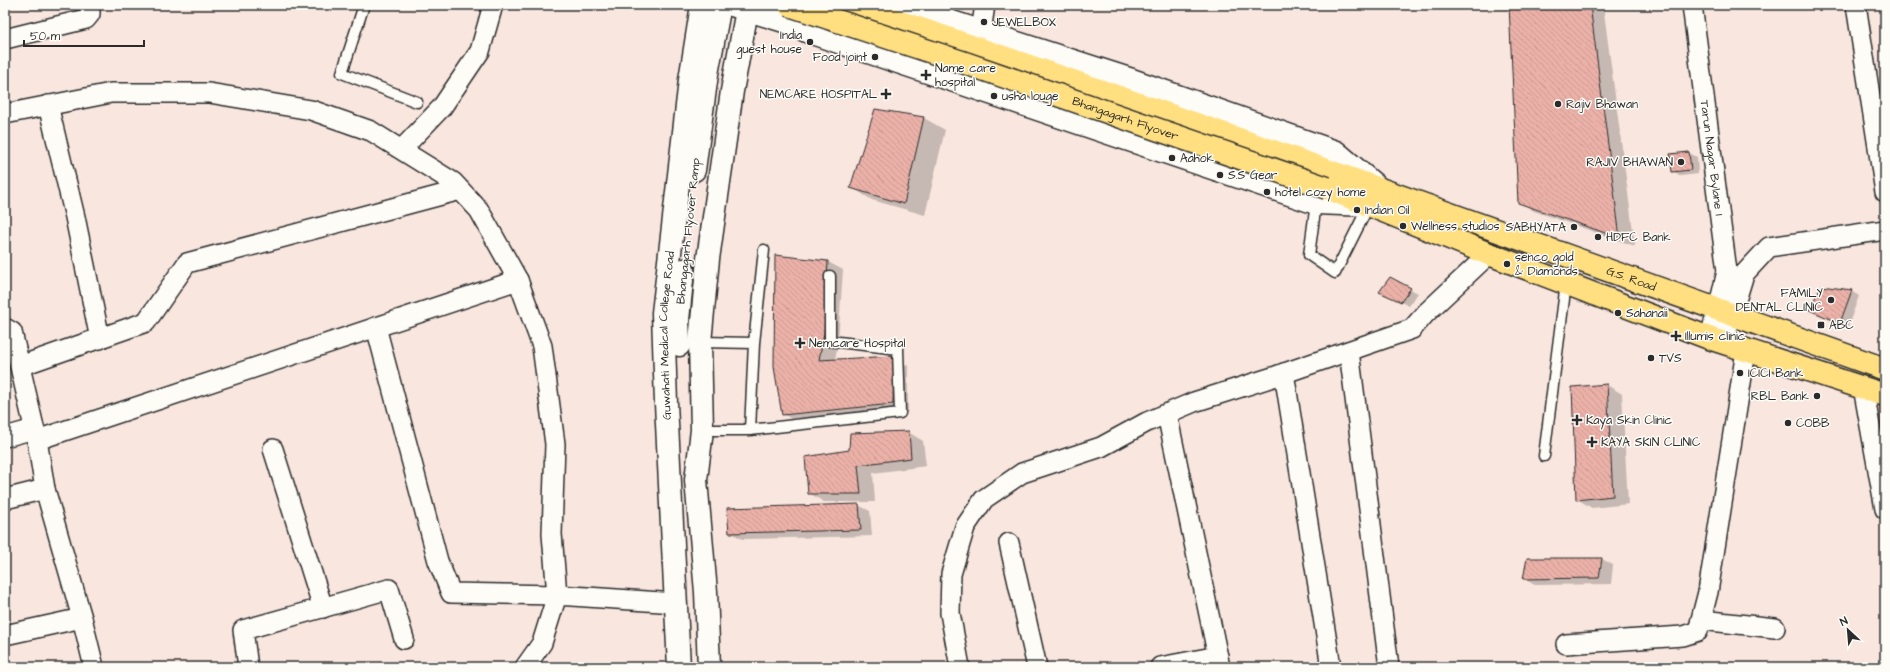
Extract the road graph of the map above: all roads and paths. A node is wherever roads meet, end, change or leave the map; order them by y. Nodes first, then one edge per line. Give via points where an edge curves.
1 (90, 5) edge
2 (364, 5) edge
3 (494, 5) edge
4 (702, 5) edge
5 (720, 5) edge
6 (803, 5) edge
7 (850, 5) edge
8 (899, 5) edge
9 (985, 5) edge
10 (1692, 5) edge
11 (1856, 5) edge
12 (740, 8) edge
13 (789, 14) edge
14 (980, 31) junction
15 (5, 39) edge
16 (417, 102) dead end
17 (48, 105) junction
18 (5, 114) edge
19 (402, 149) junction
20 (1323, 187) junction
21 (460, 190) junction
22 (1885, 192) edge
23 (1373, 196) junction
24 (1885, 230) edge
25 (764, 250) dead end
26 (1489, 254) junction
27 (830, 276) dead end
28 (518, 280) junction
29 (1566, 283) junction
30 (1725, 313) junction
31 (376, 327) junction
32 (5, 328) edge
33 (100, 338) junction
34 (1716, 341) junction
35 (700, 342) junction
36 (754, 343) junction
37 (1349, 350) junction
38 (1746, 351) junction
39 (20, 366) junction
40 (1885, 369) edge
41 (1284, 374) junction
42 (1863, 387) junction
43 (1885, 395) edge
44 (1167, 414) junction
45 (691, 428) junction
46 (750, 430) junction
47 (36, 434) junction
48 (5, 437) edge
49 (273, 449) dead end
50 (1544, 456) dead end
51 (682, 459) junction
52 (696, 480) junction
53 (669, 481) junction
54 (45, 489) junction
55 (5, 499) edge
56 (1885, 509) edge
57 (1009, 543) dead end
58 (557, 595) junction
59 (676, 603) junction
60 (323, 608) junction
61 (82, 618) junction
62 (1701, 620) junction
63 (1775, 628) dead end
64 (5, 635) edge
65 (404, 639) dead end
66 (1566, 644) dead end
67 (1219, 661) edge
68 (94, 667) edge
69 (248, 667) edge
70 (525, 667) edge
71 (680, 667) edge
72 (709, 667) edge
73 (960, 667) edge
74 (1037, 667) edge
75 (1160, 667) edge
76 (1331, 667) edge
77 (1389, 667) edge

1 - 15 street via 90,14 86,19
2 - 16 lane via 342,73
3 - 19 street via 480,51 442,107
4 - 53 main road, Guwahati Medical College Road via 690,80 663,313
5 - 45 main road, Bhangagarh Flyover Ramp via 707,74 688,212 678,320
6 - 13 main road
7 - 20 main road, Bhangagarh Flyover via 1028,65
8 - 14 main road
9 - 14 street
10 - 30 street, Tarun Nagar Bylane 1 via 1727,271
11 - 22 street
12 - 13 main road
12 - 35 main road
13 - 20 main road, Bhangagarh Flyover, bridge via 965,63
14 - 23 main road via 1132,80 1336,152
17 - 18 street
17 - 19 street via 110,92 209,93 311,110 371,131
17 - 33 street
19 - 21 street via 453,182
20 - 23 main road, Bhangagarh Flyover
20 - 23 lane via 1309,255 1335,273
21 - 28 street via 479,210
21 - 33 street via 187,263 146,322
23 - 26 main road
23 - 30 main road, G.S. Road
24 - 30 street via 1769,247 1744,274
25 - 36 lane
26 - 29 main road
26 - 37 street via 1412,329
27 - 46 lane via 830,341 898,349 900,413
28 - 31 street
28 - 58 street via 542,346 555,444 552,534
29 - 34 main road
29 - 50 lane
30 - 34 street
30 - 40 main road, G.S. Road
31 - 47 street
31 - 58 street via 438,561 450,592
32 - 39 street via 12,332
33 - 39 street
34 - 38 main road
35 - 36 lane
35 - 45 main road
36 - 46 lane
37 - 41 street
37 - 77 street
38 - 42 main road
38 - 62 street via 1708,592
39 - 47 street
41 - 44 street via 1194,402
41 - 76 street
42 - 43 main road
42 - 56 street
44 - 67 street
44 - 73 street via 1100,447 1022,473 984,499 965,527 951,574 950,613
45 - 46 lane
45 - 51 main road, Bhangagarh Flyover Ramp
45 - 52 main road
47 - 48 street
47 - 54 street
49 - 60 street
51 - 52 main road
51 - 53 main road
52 - 72 main road via 706,592
53 - 59 main road, Guwahati Medical College Road
54 - 55 street
54 - 61 street
57 - 74 street
58 - 59 street
58 - 70 street via 542,643
59 - 71 main road, Guwahati Medical College Road
60 - 65 street via 389,589
60 - 69 street via 243,630
61 - 64 street
61 - 68 street
62 - 63 street
62 - 66 street via 1698,631 1682,636
67 - 75 street

